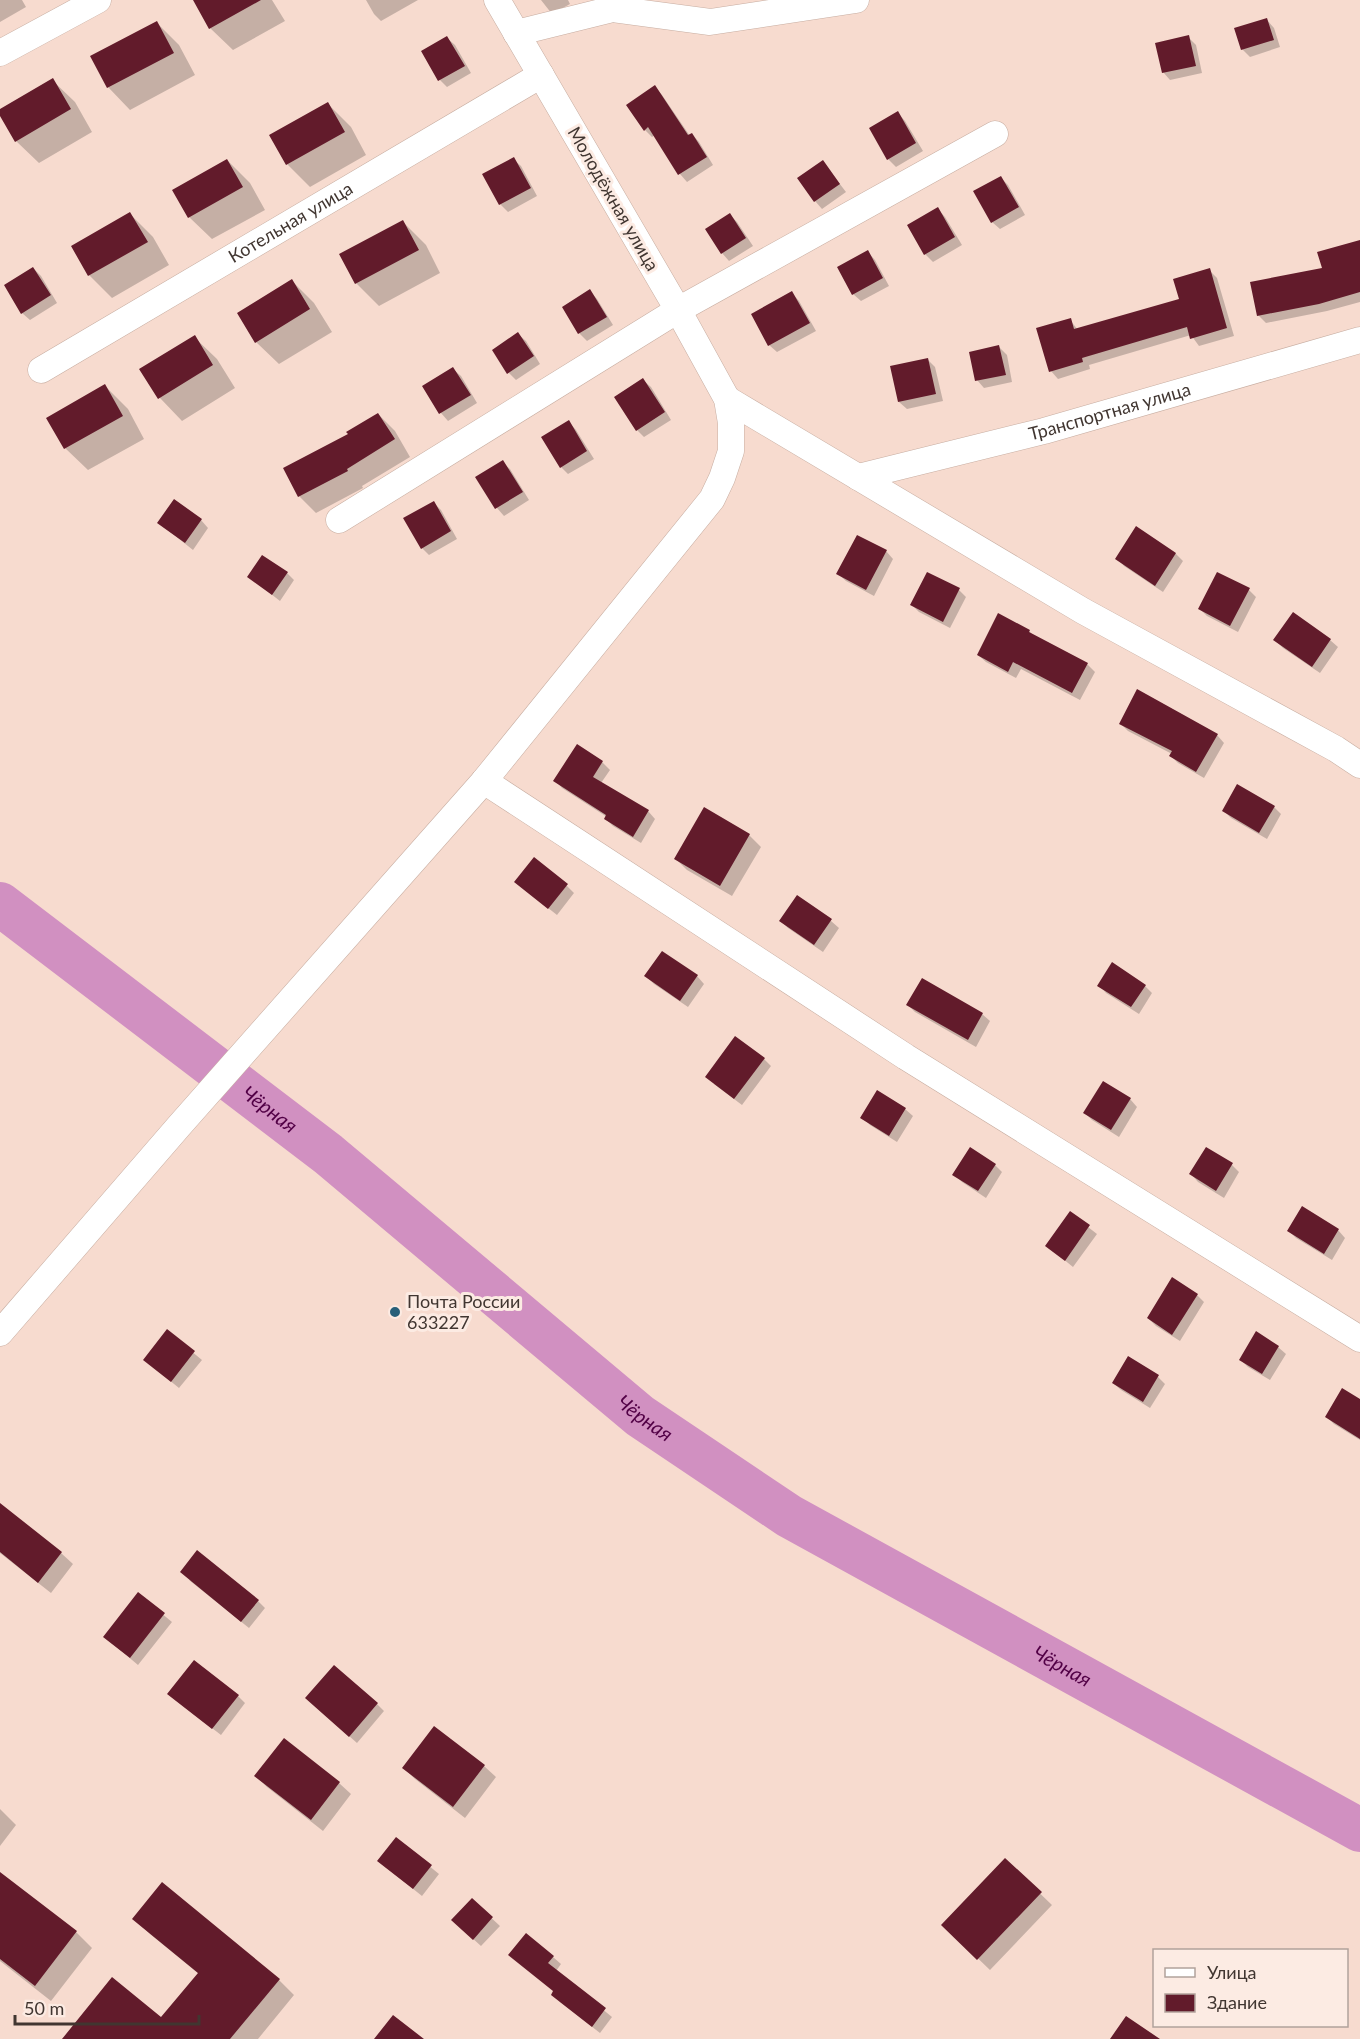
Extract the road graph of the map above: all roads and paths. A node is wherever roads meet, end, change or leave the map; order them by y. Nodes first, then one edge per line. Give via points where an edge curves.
1 (98, 0) edge
2 (497, 0) edge
3 (856, 0) edge
4 (516, 33) junction
5 (0, 53) edge
6 (540, 75) junction
7 (995, 134) dead end
8 (678, 310) junction
9 (1360, 340) edge
10 (41, 370) dead end
11 (727, 399) junction
12 (858, 477) junction
13 (339, 520) dead end
14 (1360, 765) edge
15 (484, 781) junction
16 (0, 1333) edge
17 (1360, 1339) edge

1 - 5 street
2 - 4 street, Молодёжная улица
3 - 4 street via 710,22 613,9
4 - 6 street, Молодёжная улица
6 - 8 street, Молодёжная улица
6 - 10 street, Котельная улица
7 - 8 street
8 - 11 street, Молодёжная улица
8 - 13 street
9 - 12 street, Транспортная улица via 1044,431
11 - 12 street
11 - 15 street via 732,423 731,451 712,499
12 - 14 street via 1083,611
15 - 16 street
15 - 17 street via 906,1058

